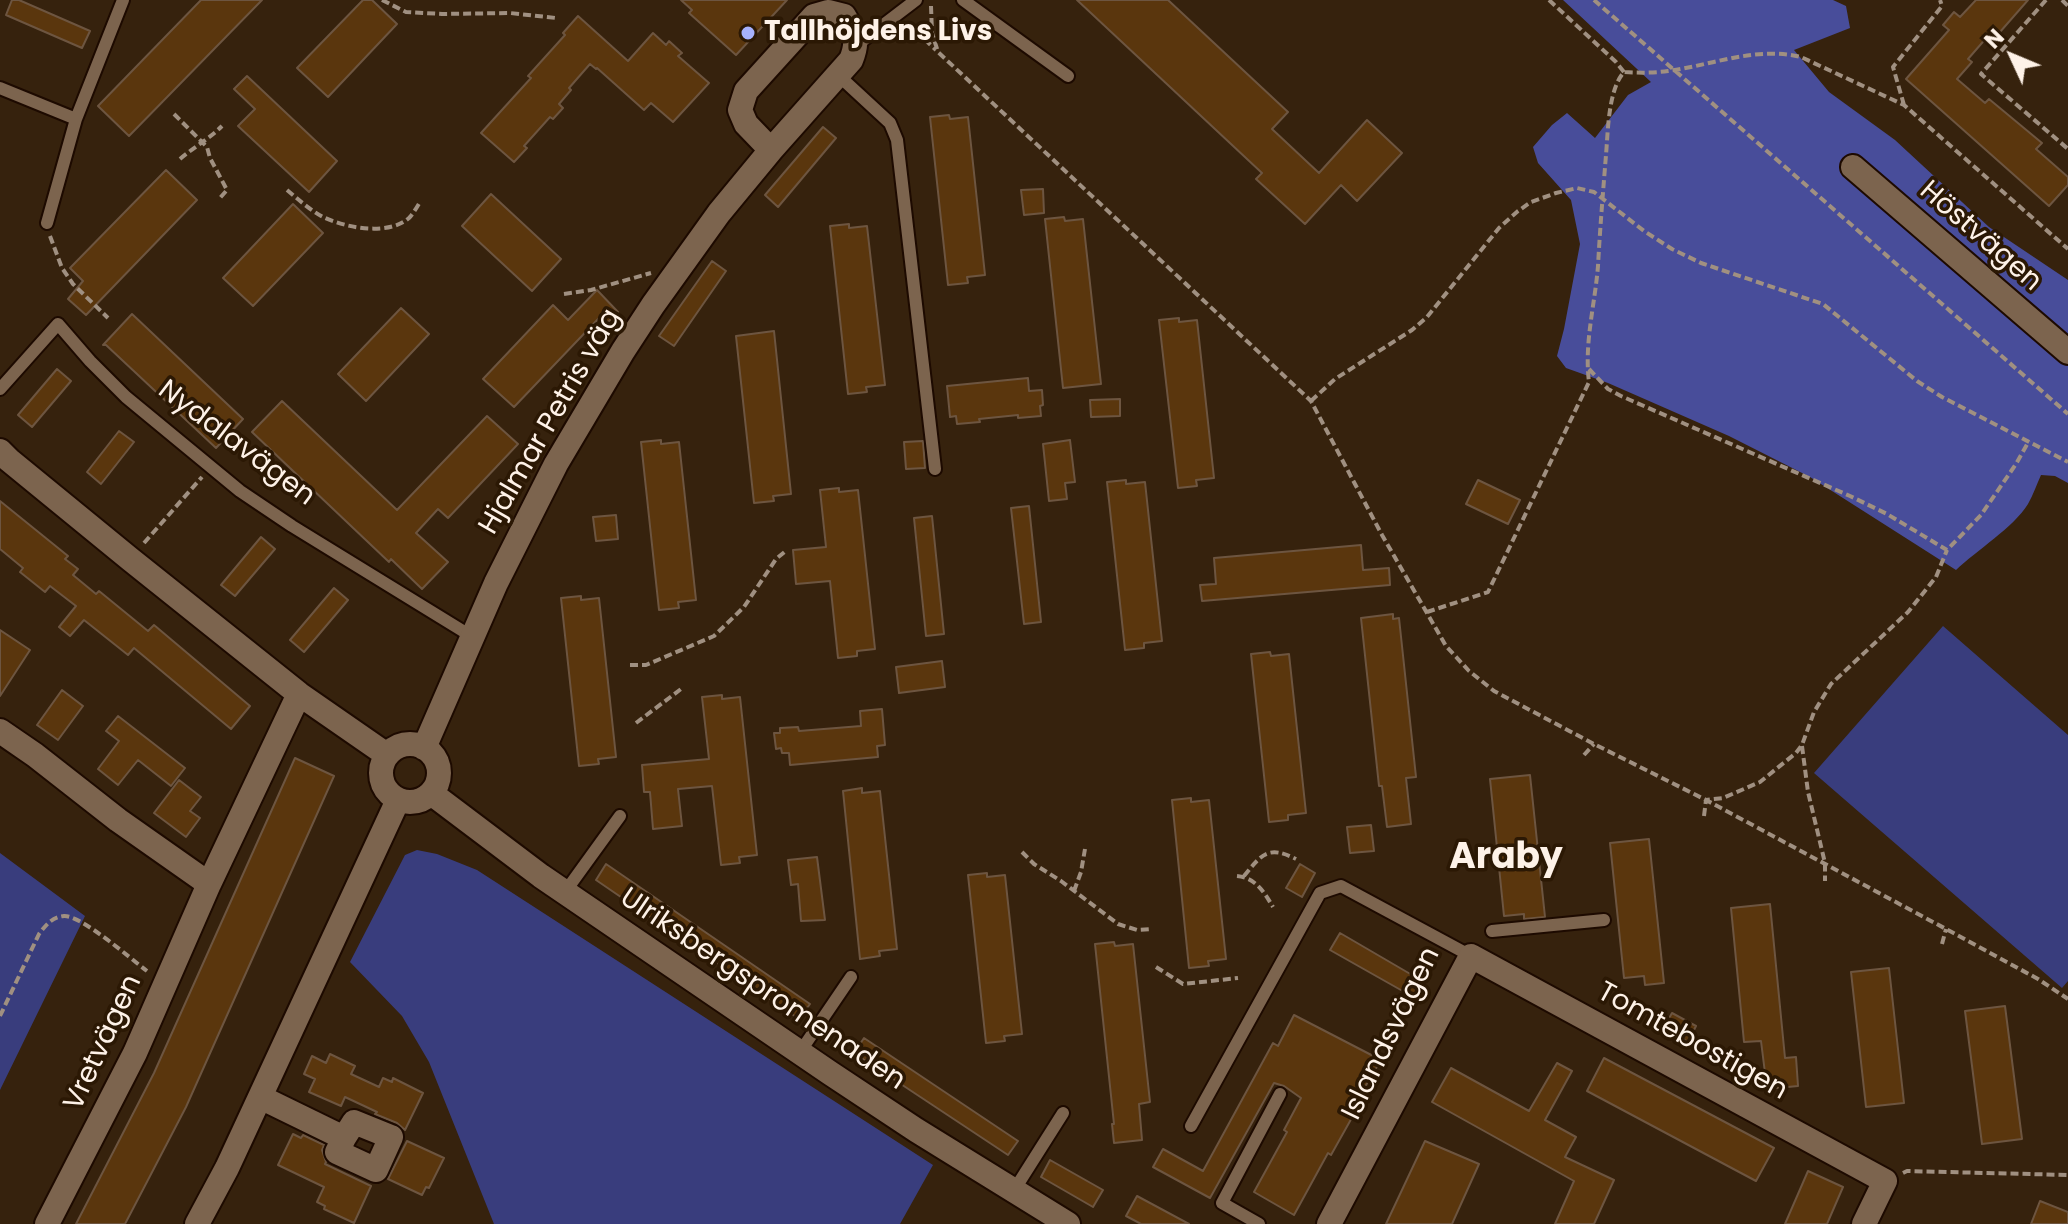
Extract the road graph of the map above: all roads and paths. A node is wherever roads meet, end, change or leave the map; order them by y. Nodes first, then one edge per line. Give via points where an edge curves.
1 (123, 0) edge
2 (382, 0) edge
3 (916, 0) edge
4 (931, 0) edge
5 (963, 0) edge
6 (1549, 0) edge
7 (1594, 0) edge
8 (1940, 0) edge
9 (2046, 0) edge
10 (2062, 0) edge
11 (2068, 6) edge
12 (556, 18) dead end
13 (857, 45) junction
14 (1673, 70) junction
15 (1624, 72) junction
16 (838, 75) junction
17 (1068, 76) dead end
18 (0, 88) edge
19 (1904, 105) junction
20 (174, 114) dead end
21 (76, 119) junction
22 (222, 126) dead end
23 (202, 142) junction
24 (2068, 149) edge
25 (771, 150) junction
26 (180, 159) dead end
27 (1853, 167) dead end
28 (287, 190) dead end
29 (220, 198) dead end
30 (1601, 198) junction
31 (420, 202) dead end
32 (47, 225) joint
33 (2068, 249) edge
34 (682, 264) junction
35 (564, 294) dead end
36 (108, 318) dead end
37 (2068, 352) edge
38 (1587, 367) junction
39 (0, 389) edge
40 (1311, 401) junction
41 (2068, 414) edge
42 (2029, 441) junction
43 (0, 451) edge
44 (2068, 462) edge
45 (211, 467) junction
46 (935, 469) dead end
47 (787, 550) dead end
48 (1947, 550) junction
49 (130, 559) junction
50 (1427, 612) junction
51 (471, 636) junction
52 (630, 665) dead end
53 (681, 689) dead end
54 (299, 694) junction
55 (636, 723) dead end
56 (0, 731) edge
57 (1594, 744) junction
58 (1802, 745) junction
59 (424, 748) junction
60 (387, 755) junction
61 (1584, 755) dead end
62 (431, 793) junction
63 (398, 800) junction
64 (1706, 800) junction
65 (620, 816) dead end
66 (1704, 816) dead end
67 (1085, 849) dead end
68 (1022, 852) dead end
69 (1296, 859) dead end
70 (1825, 863) junction
71 (1237, 876) dead end
72 (1244, 876) junction
73 (1825, 881) dead end
74 (209, 884) junction
75 (1074, 891) junction
76 (565, 892) junction
77 (1273, 907) dead end
78 (1604, 920) dead end
79 (1152, 929) dead end
80 (1946, 929) junction
81 (1492, 931) dead end
82 (1942, 944) dead end
83 (1471, 956) junction
84 (1156, 967) dead end
85 (851, 977) dead end
86 (1238, 978) dead end
87 (165, 985) junction
88 (2068, 999) edge
89 (0, 1016) edge
90 (800, 1052) junction
91 (1280, 1094) dead end
92 (260, 1097) junction
93 (1063, 1113) dead end
94 (1191, 1126) dead end
95 (344, 1138) dead end
96 (2068, 1175) edge
97 (1885, 1181) junction
98 (1013, 1192) junction
99 (47, 1224) edge
100 (197, 1224) edge
101 (1068, 1224) edge
102 (1259, 1224) edge
103 (1329, 1224) edge
104 (1864, 1224) edge

1 - 21 lane
2 - 12 path via 406,12
3 - 13 lane, Hjalmar Petris väg
4 - 40 path via 938,52
5 - 17 lane
6 - 15 path
7 - 14 path
8 - 19 path via 1942,6 1893,67
9 - 24 path via 1981,74
10 - 11 path
13 - 16 street, Hjalmar Petris väg
13 - 25 street via 844,16 814,16 746,91 740,110
14 - 15 path
14 - 19 path via 1785,53
14 - 41 path
15 - 30 path via 1610,112
16 - 25 street, Hjalmar Petris väg
16 - 46 lane via 890,123 897,140
18 - 21 lane
19 - 33 path
20 - 23 path
21 - 32 lane
22 - 23 path
23 - 26 path
23 - 29 path via 227,190
25 - 34 street, Hjalmar Petris väg
27 - 37 street, Höstvägen
28 - 31 path via 325,218 372,228 392,227 409,218
30 - 38 path
30 - 40 path via 1577,188 1518,211 1427,317
30 - 42 path via 1644,231 1701,263 1823,304 1917,381
32 - 36 path via 62,268
34 - 35 path
34 - 51 street, Hjalmar Petris väg via 556,464
38 - 48 path via 1621,396 1874,508
38 - 50 path via 1589,382 1488,592
39 - 45 lane, Nydalavägen via 58,324 126,397
40 - 50 path
42 - 44 path
42 - 48 path via 1981,515
43 - 49 street
45 - 49 path
45 - 51 lane, Nydalavägen via 292,526
47 - 52 path via 744,607 714,636 646,665
48 - 58 path via 1936,577 1908,612 1831,684
49 - 54 street
50 - 57 path via 1446,646 1494,691
51 - 59 street, Hjalmar Petris väg
53 - 55 path
54 - 60 street
54 - 74 street, Vretvägen
56 - 74 street
57 - 61 path
57 - 64 path
58 - 64 path via 1760,782
58 - 70 path
59 - 60 street via 400,746
59 - 62 street via 438,768
60 - 63 street via 381,781
62 - 63 street via 416,802
62 - 76 street, Ulriksbergspromenaden
63 - 92 street
64 - 66 path
64 - 70 path
65 - 76 lane
67 - 75 path
68 - 75 path
69 - 72 path via 1268,852
70 - 73 path
70 - 80 path
71 - 72 path
72 - 77 path
74 - 87 street, Vretvägen
75 - 79 path via 1118,924
76 - 90 street, Ulriksbergspromenaden
78 - 81 lane
80 - 82 path
80 - 88 path
83 - 94 lane, Islandsvägen via 1341,886 1320,893
83 - 97 street, Tomtebostigen
83 - 103 street, Islandsvägen
84 - 86 path via 1183,984
85 - 90 lane
87 - 89 path via 79,919 64,916 47,923 39,934
87 - 99 street, Vretvägen
90 - 98 street, Ulriksbergspromenaden
91 - 102 lane via 1222,1203
92 - 95 street
92 - 100 street
93 - 98 lane
96 - 97 path via 1907,1171
97 - 104 street
98 - 101 street, Ulriksbergspromenaden

